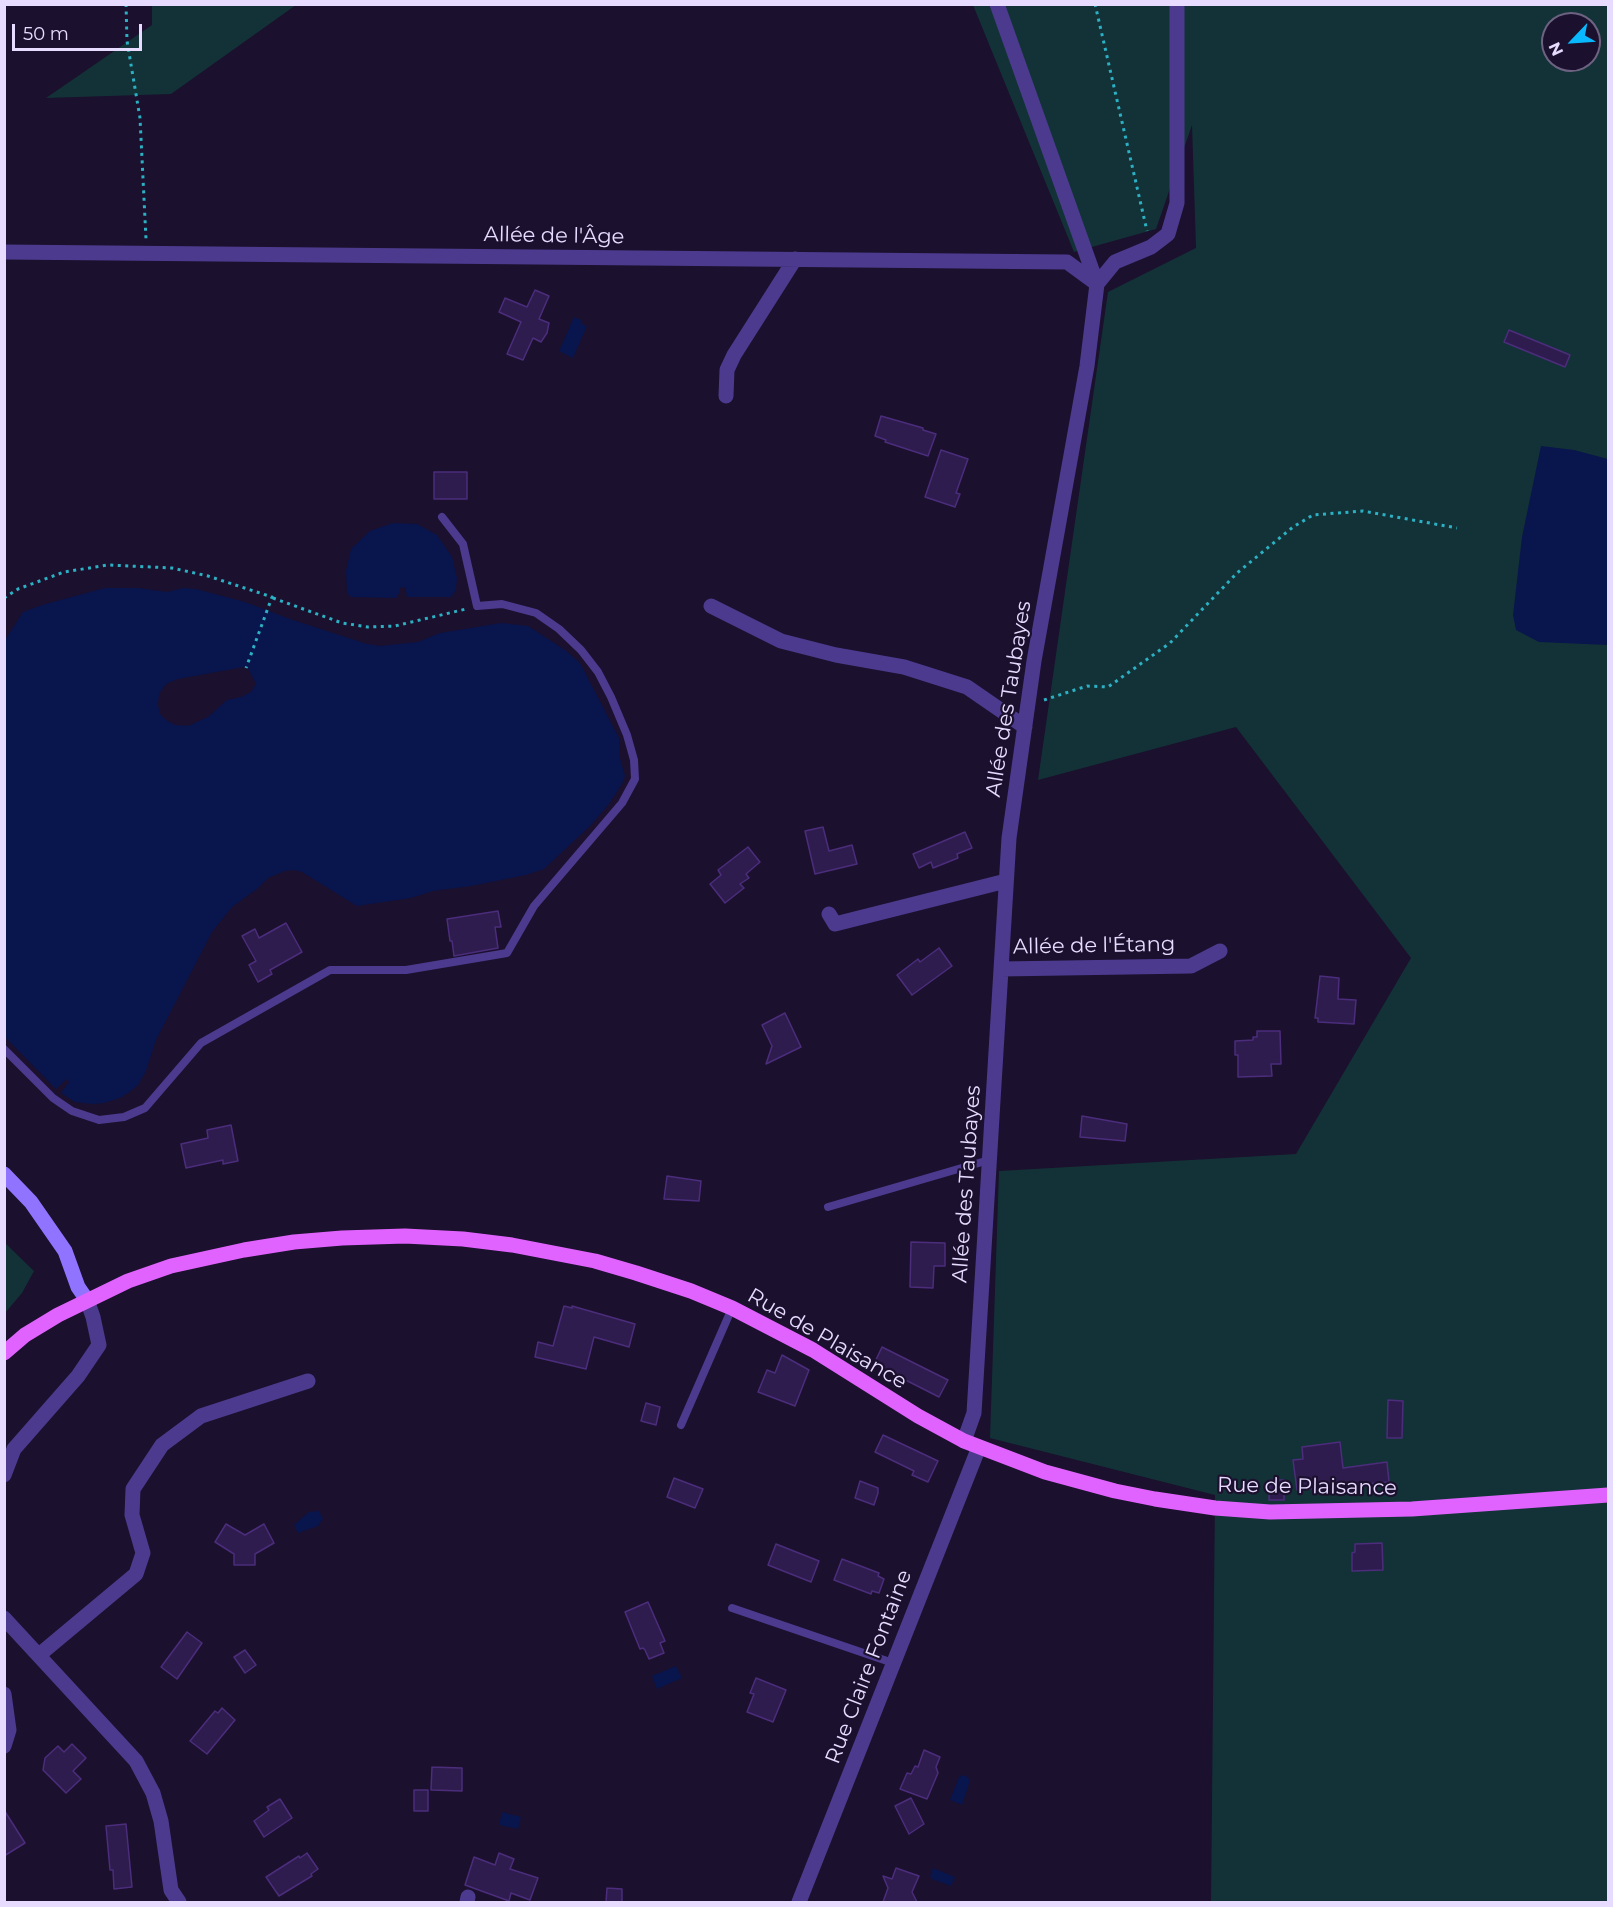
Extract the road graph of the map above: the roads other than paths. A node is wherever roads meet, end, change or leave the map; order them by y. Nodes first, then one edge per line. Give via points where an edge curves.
1 (997, 4) edge
2 (1177, 4) edge
3 (4, 252) edge
4 (795, 259) junction
5 (1096, 284) junction
6 (726, 396) dead end
7 (442, 518) dead end
8 (711, 606) dead end
9 (1025, 726) junction
10 (1006, 881) junction
11 (829, 914) dead end
12 (1220, 951) dead end
13 (1001, 969) junction
14 (4, 1049) edge
15 (989, 1160) junction
16 (4, 1174) edge
17 (828, 1207) dead end
18 (87, 1300) junction
19 (732, 1308) junction
20 (4, 1353) edge
21 (308, 1381) dead end
22 (681, 1425) dead end
23 (964, 1441) junction
24 (979, 1447) junction
25 (4, 1475) edge
26 (1608, 1495) edge
27 (732, 1608) dead end
28 (4, 1618) edge
29 (39, 1655) junction
30 (893, 1663) junction
31 (4, 1694) edge
32 (4, 1746) edge
33 (179, 1902) edge
34 (799, 1902) edge

1 - 5 street
2 - 5 street via 1177,204 1168,234 1151,247 1115,262
3 - 4 street, Allée de l'Âge
4 - 5 street, Allée de l'Âge via 1067,262
4 - 6 street via 734,354 727,370
5 - 9 street, Allée des Taubayes via 1087,366
7 - 14 lane via 463,544 477,606 502,604 536,613 581,650 611,697 634,760 635,779 622,803 534,906 507,953 406,969 330,970 201,1043 145,1108 124,1117 99,1120 72,1111 53,1098
8 - 9 street via 781,641 904,667 967,687
9 - 10 street, Allée des Taubayes
10 - 11 street via 835,924
10 - 13 street, Allée des Taubayes
12 - 13 street, Allée de l'Étang via 1191,966
13 - 15 street, Allée des Taubayes
15 - 17 lane
15 - 23 street, Allée des Taubayes via 974,1413
16 - 18 main road via 31,1202 66,1251 78,1287
18 - 19 main road, Rue de Plaisance via 171,1266 244,1250 322,1240 405,1236 463,1239 565,1254 636,1273
18 - 20 main road, Rue de Plaisance via 25,1335
18 - 25 street via 99,1345 78,1377 14,1449
19 - 22 lane
19 - 23 main road, Rue de Plaisance via 813,1350
21 - 29 street via 201,1416 162,1445 133,1489 132,1515 143,1553 136,1574
23 - 24 main road, Rue de Plaisance
24 - 26 main road, Rue de Plaisance via 1045,1472 1115,1491 1226,1509 1412,1509
24 - 30 street, Rue Claire Fontaine
27 - 30 lane
28 - 29 street
29 - 33 street via 136,1761 153,1792 171,1890
30 - 34 street, Rue Claire Fontaine
31 - 32 street via 9,1730

